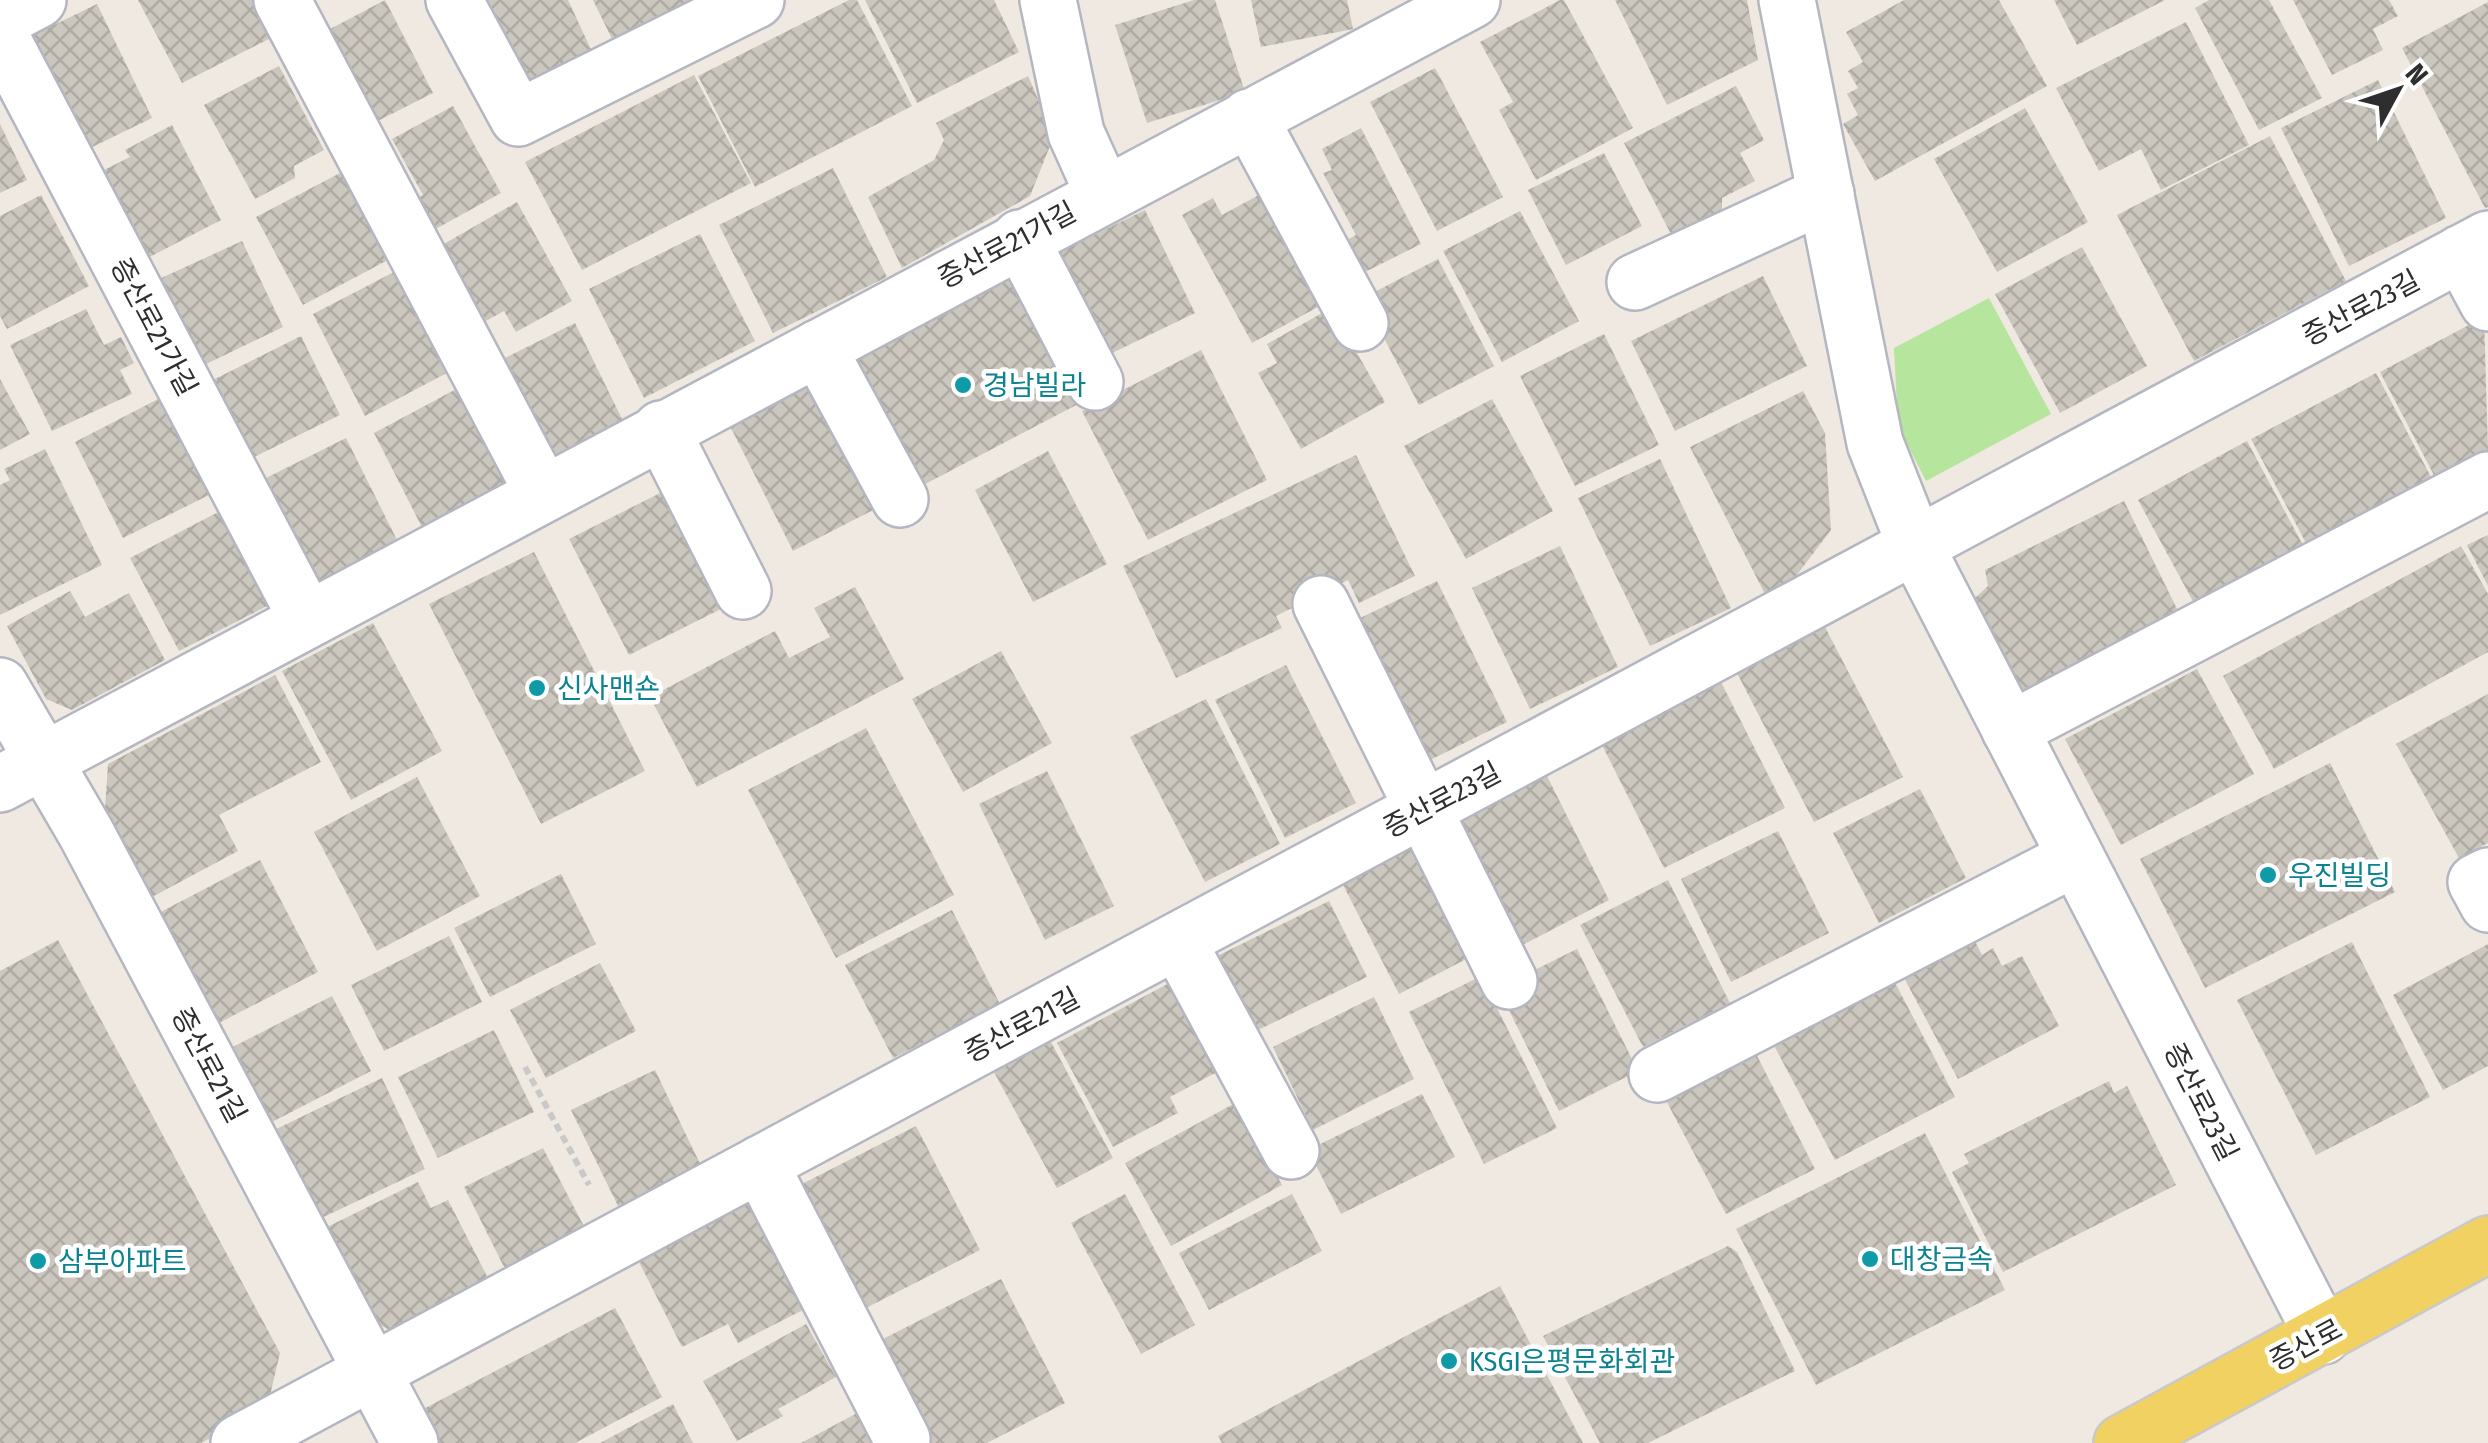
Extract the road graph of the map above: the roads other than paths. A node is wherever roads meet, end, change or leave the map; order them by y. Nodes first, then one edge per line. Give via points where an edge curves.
1 (38, 0) edge
2 (282, 0) edge
3 (454, 0) edge
4 (756, 0) edge
5 (1048, 0) edge
6 (1472, 0) edge
7 (1787, 0) edge
8 (0, 20) edge
9 (0, 35) edge
10 (1249, 117) junction
11 (1104, 193) junction
12 (1826, 194) junction
13 (1020, 238) junction
14 (2474, 246) edge
15 (1636, 282) dead end
16 (2488, 303) edge
17 (1360, 323) dead end
18 (818, 348) junction
19 (1096, 382) dead end
20 (662, 429) junction
21 (2488, 480) edge
22 (543, 493) junction
23 (900, 498) dead end
24 (1916, 547) junction
25 (744, 591) dead end
26 (1322, 604) dead end
27 (307, 620) junction
28 (0, 686) edge
29 (2010, 730) junction
30 (22, 772) edge
31 (1424, 810) junction
32 (2075, 858) junction
33 (2488, 876) edge
34 (2488, 904) edge
35 (1178, 942) junction
36 (1509, 981) dead end
37 (1657, 1074) dead end
38 (1291, 1151) dead end
39 (760, 1164) junction
40 (2488, 1244) edge
41 (2323, 1336) junction
42 (371, 1372) junction
43 (902, 1439) dead end
44 (239, 1443) edge
45 (410, 1443) edge
46 (2122, 1443) edge

1 - 8 street
2 - 22 street
3 - 4 street via 518,118
5 - 11 street via 1076,133
6 - 10 street, 증산로21가길
7 - 12 street, 증산로23길
9 - 27 street, 증산로21가길
10 - 11 street, 증산로21가길
10 - 17 street
11 - 13 street, 증산로21가길
12 - 15 street
12 - 24 street, 증산로23길 via 1875,443
13 - 18 street, 증산로21가길
13 - 19 street
14 - 16 street
14 - 24 street, 증산로23길
18 - 20 street, 증산로21가길
18 - 23 street
20 - 22 street, 증산로21가길
20 - 25 street
21 - 29 street
22 - 27 street, 증산로21가길
24 - 29 street, 증산로23길
24 - 31 street, 증산로23길
26 - 31 street
27 - 30 street, 증산로21가길
28 - 30 street, 증산로21길
29 - 32 street, 증산로23길
30 - 42 street, 증산로21길 via 86,832
31 - 35 street, 증산로23길
31 - 36 street
32 - 37 street
32 - 41 street, 증산로23길
33 - 34 street via 2476,882
35 - 38 street
35 - 39 street, 증산로21길
39 - 42 street, 증산로21길
39 - 43 street
40 - 41 main road, 증산로
41 - 46 main road, 증산로
42 - 44 street, 증산로21길
42 - 45 street, 증산로21길

